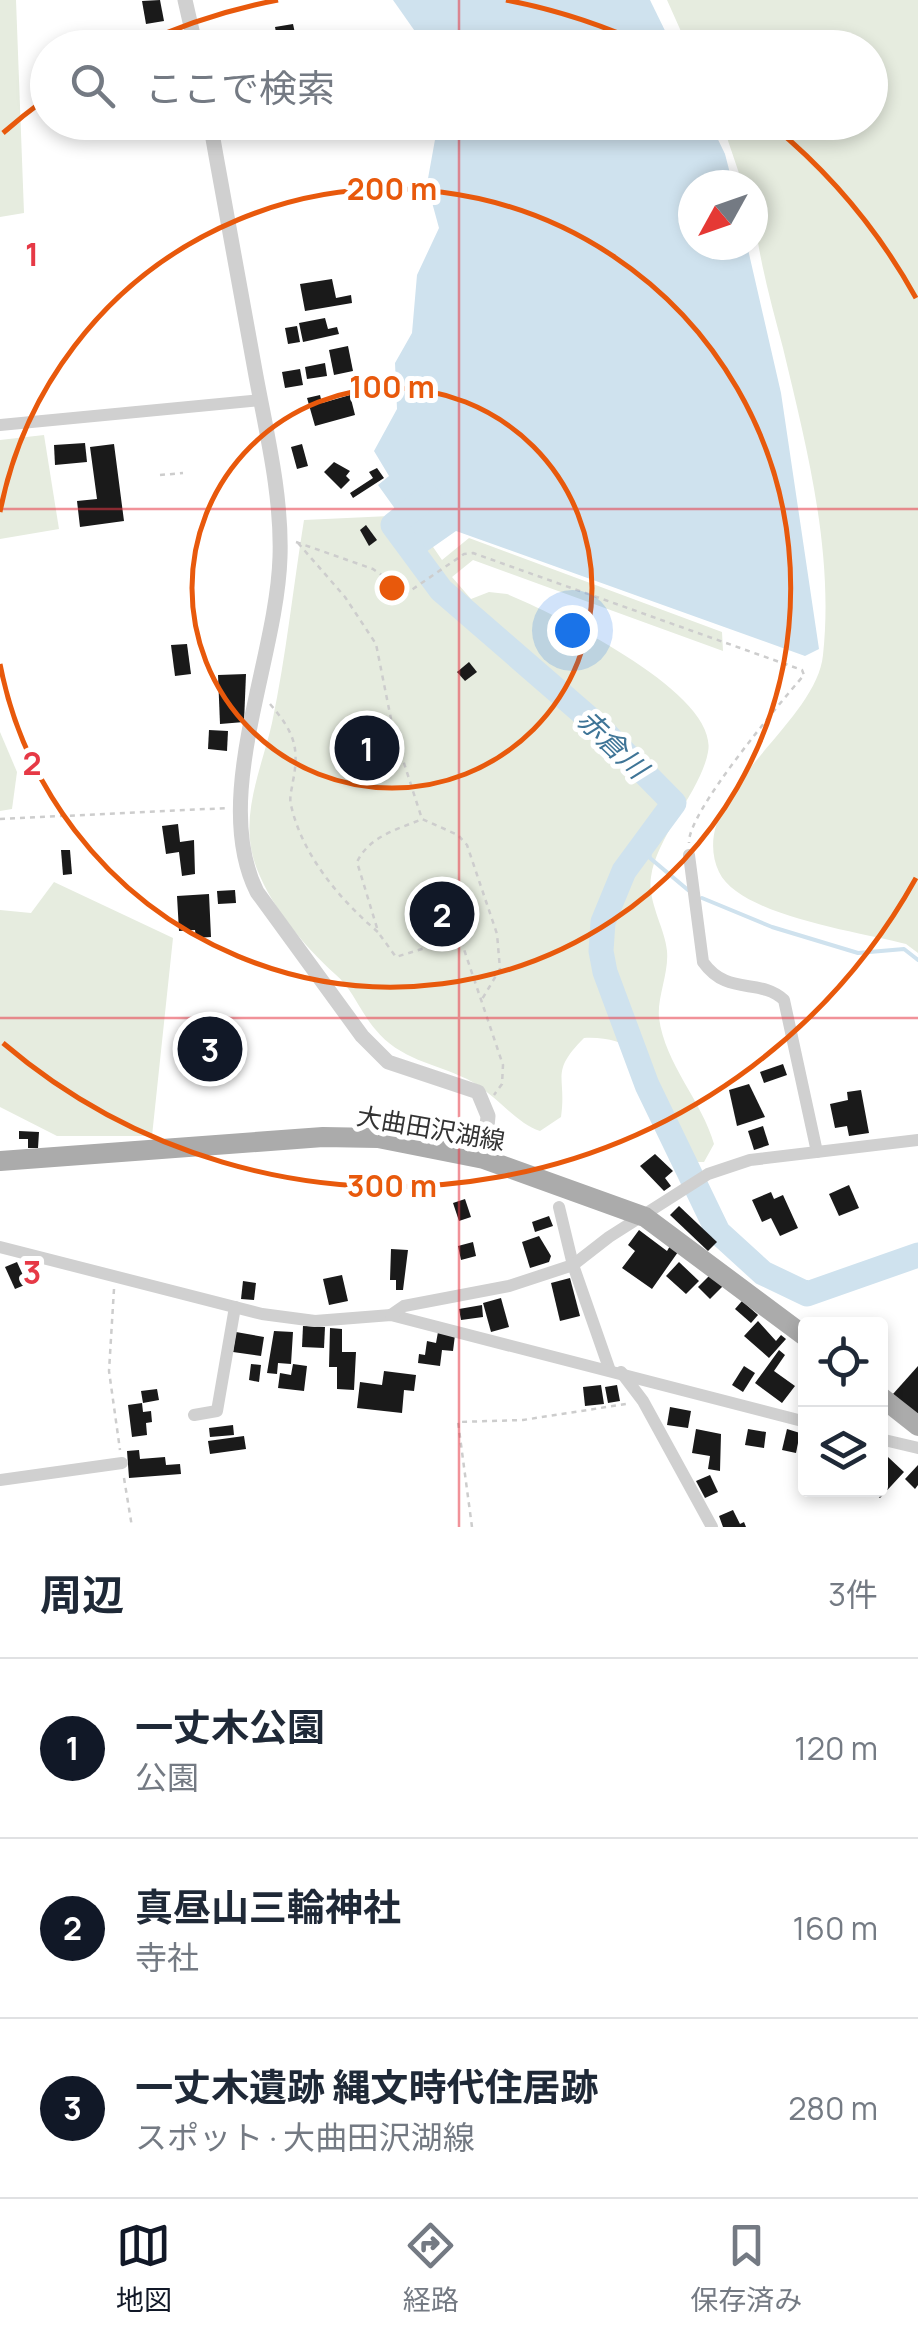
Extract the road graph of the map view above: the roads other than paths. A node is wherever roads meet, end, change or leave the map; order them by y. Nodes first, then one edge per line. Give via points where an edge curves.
1 (185, 0) edge
2 (192, 30) edge
3 (213, 140) edge
4 (261, 400) junction
5 (0, 425) edge
6 (690, 855) road end
7 (918, 1140) edge
8 (817, 1152) junction
9 (484, 1159) junction
10 (0, 1161) edge
11 (559, 1207) dead end
12 (646, 1217) junction
13 (0, 1247) edge
14 (573, 1266) junction
15 (235, 1307) junction
16 (391, 1315) junction
17 (798, 1331) edge
18 (615, 1370) junction
19 (888, 1402) edge
20 (194, 1415) dead end
21 (798, 1420) edge
22 (918, 1426) edge
23 (888, 1441) edge
24 (918, 1448) edge
25 (122, 1464) road end
26 (0, 1480) edge
27 (712, 1527) edge

1 - 2 street
3 - 4 street
4 - 5 street
4 - 9 street via 288,538 239,837 257,892 362,1036 388,1062 478,1092 488,1116
6 - 8 street via 703,962 713,977 776,992 784,1000
7 - 8 street
8 - 12 street via 750,1160 708,1174
9 - 10 main road, 大曲田沢湖線 via 378,1138 323,1137
9 - 12 main road, 大曲田沢湖線
11 - 14 street
12 - 14 street
12 - 17 main road, 大曲田沢湖線
13 - 15 street
14 - 16 street via 404,1306
14 - 18 street
15 - 16 street via 316,1321
15 - 20 street via 217,1411
16 - 18 street
18 - 21 street
18 - 27 street via 643,1401
19 - 22 main road
23 - 24 street
25 - 26 street

